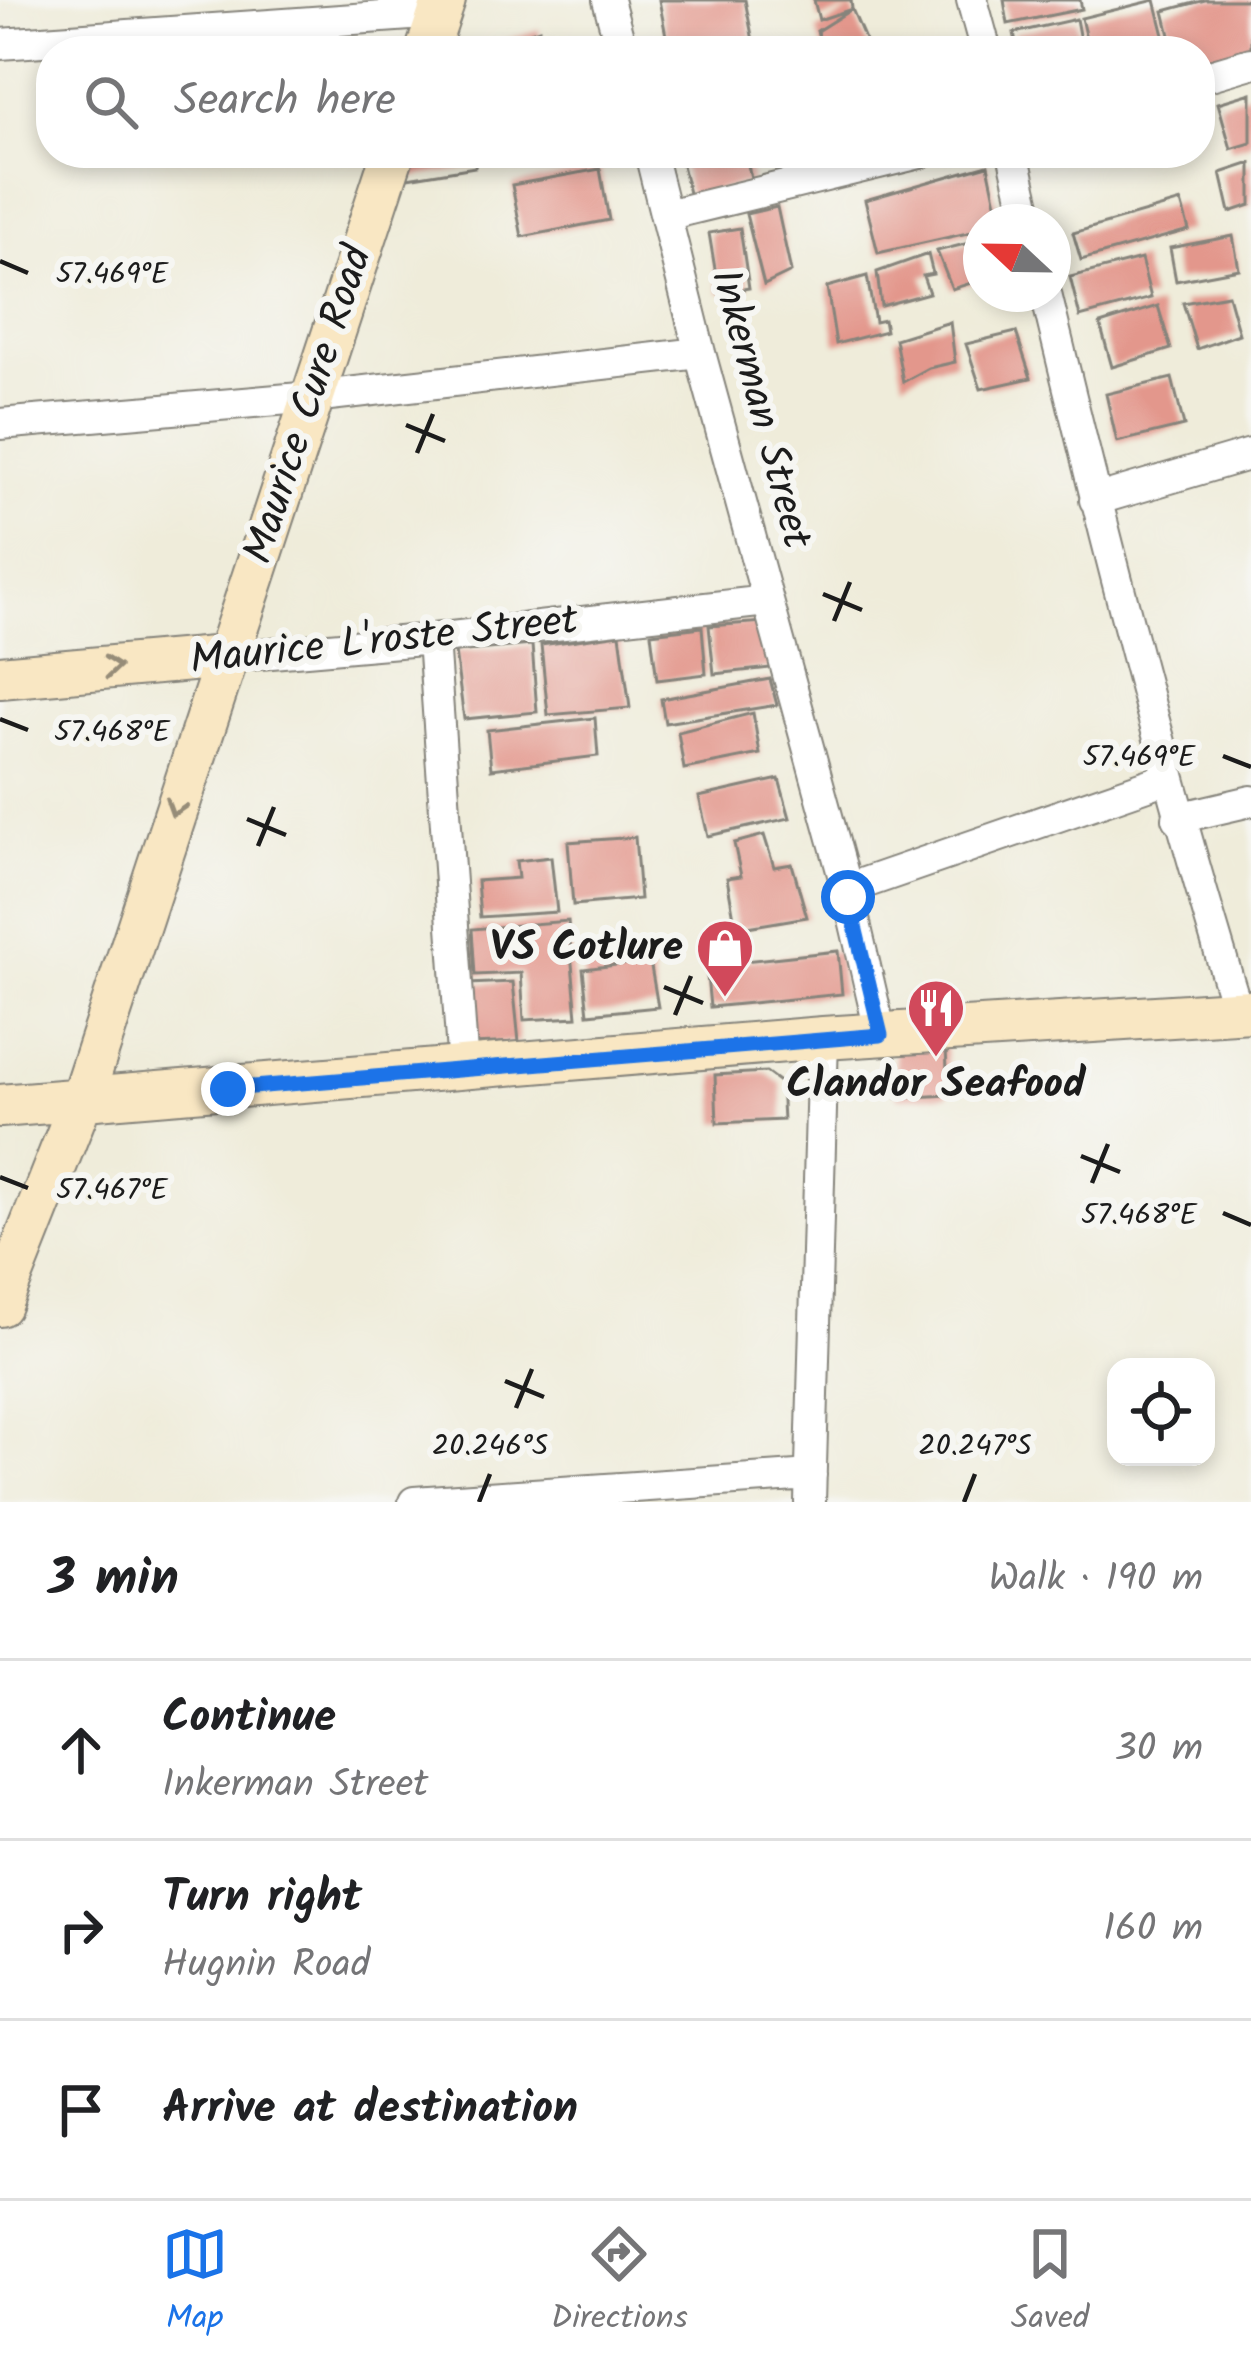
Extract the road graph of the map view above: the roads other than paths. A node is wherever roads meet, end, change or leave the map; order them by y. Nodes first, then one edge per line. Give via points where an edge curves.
1 (608, 0) edge
2 (972, 0) edge
3 (436, 21) edge
4 (152, 36) edge
5 (618, 36) edge
6 (982, 36) edge
7 (36, 42) edge
8 (0, 44) edge
9 (1251, 64) edge
10 (1215, 74) edge
11 (388, 168) edge
12 (654, 168) edge
13 (858, 168) edge
14 (1016, 168) edge
15 (1025, 204) edge
16 (666, 214) junction
17 (1050, 312) edge
18 (700, 353) junction
19 (312, 397) junction
20 (0, 424) edge
21 (1251, 454) edge
22 (1095, 500) junction
23 (767, 601) junction
24 (433, 638) junction
25 (224, 656) junction
26 (0, 677) edge
27 (1168, 778) junction
28 (1251, 801) edge
29 (1178, 818) junction
30 (847, 889) junction
31 (1245, 1012) edge
32 (881, 1035) junction
33 (823, 1038) junction
34 (464, 1069) junction
35 (80, 1101) junction
36 (0, 1106) edge
37 (0, 1305) edge
38 (810, 1488) edge
39 (414, 1502) edge

1 - 5 street
2 - 6 street
3 - 4 street
7 - 8 street
9 - 10 street
11 - 19 main road, Maurice Cure Road
12 - 16 street, Inkerman Street
13 - 16 street
14 - 15 street
16 - 18 street, Inkerman Street
17 - 22 street
18 - 19 street
18 - 23 street, Inkerman Street
19 - 20 street
19 - 25 main road, Maurice Cure Road
21 - 22 street
22 - 27 street
23 - 24 street, Maurice L'roste Street
23 - 30 street, Inkerman Street
24 - 25 street, Maurice L'roste Street
24 - 34 street
26 -> 25 main road, Maurice L'roste Street
25 -> 35 main road, Maurice Cure Road
27 - 29 street
27 - 30 street
28 - 29 street
29 - 31 street
30 - 32 street, Inkerman Street
31 - 32 main road
32 - 33 main road
33 - 34 main road
33 - 38 street
34 - 35 main road
35 - 36 main road
35 - 37 main road, Maurice Cure Road
38 - 39 street

